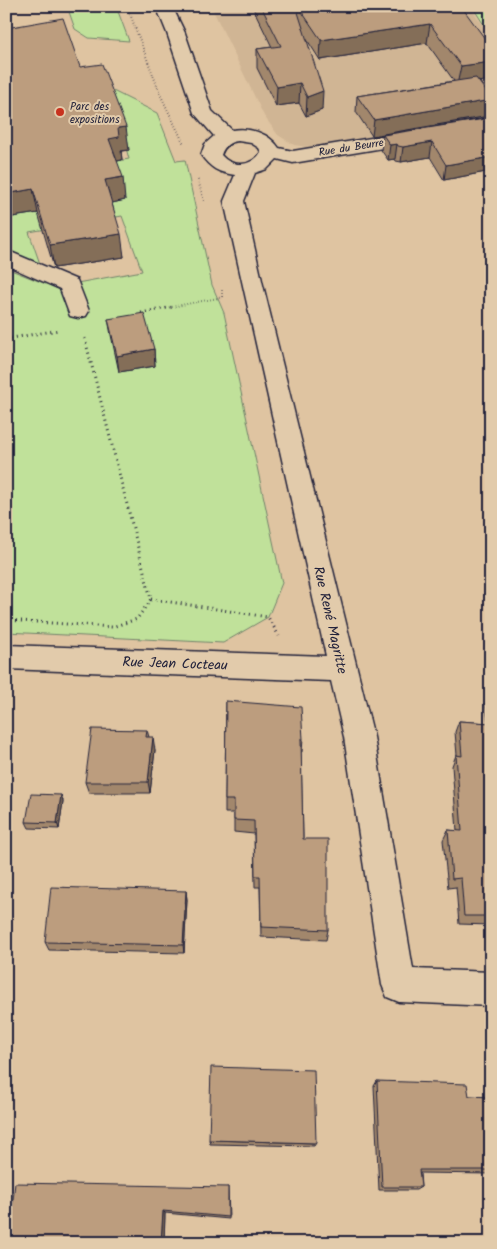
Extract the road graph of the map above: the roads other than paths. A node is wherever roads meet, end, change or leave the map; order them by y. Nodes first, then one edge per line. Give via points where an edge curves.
1 (164, 6) edge
2 (491, 124) edge
3 (228, 136) junction
4 (271, 152) junction
5 (247, 170) junction
6 (6, 257) edge
7 (80, 318) road end
8 (6, 657) edge
9 (343, 669) junction
10 (491, 989) edge

1 - 3 street via 203,112
2 - 4 street, Rue du Beurre via 293,157
3 - 4 street via 257,138 269,146
3 - 5 street via 214,144 214,160 228,168
4 - 5 street via 264,163
5 - 9 street, Rue René Magritte via 234,201
6 - 7 street via 69,285
8 - 9 street, Rue Jean Cocteau
9 - 10 street, Rue René Magritte via 360,737 399,985

